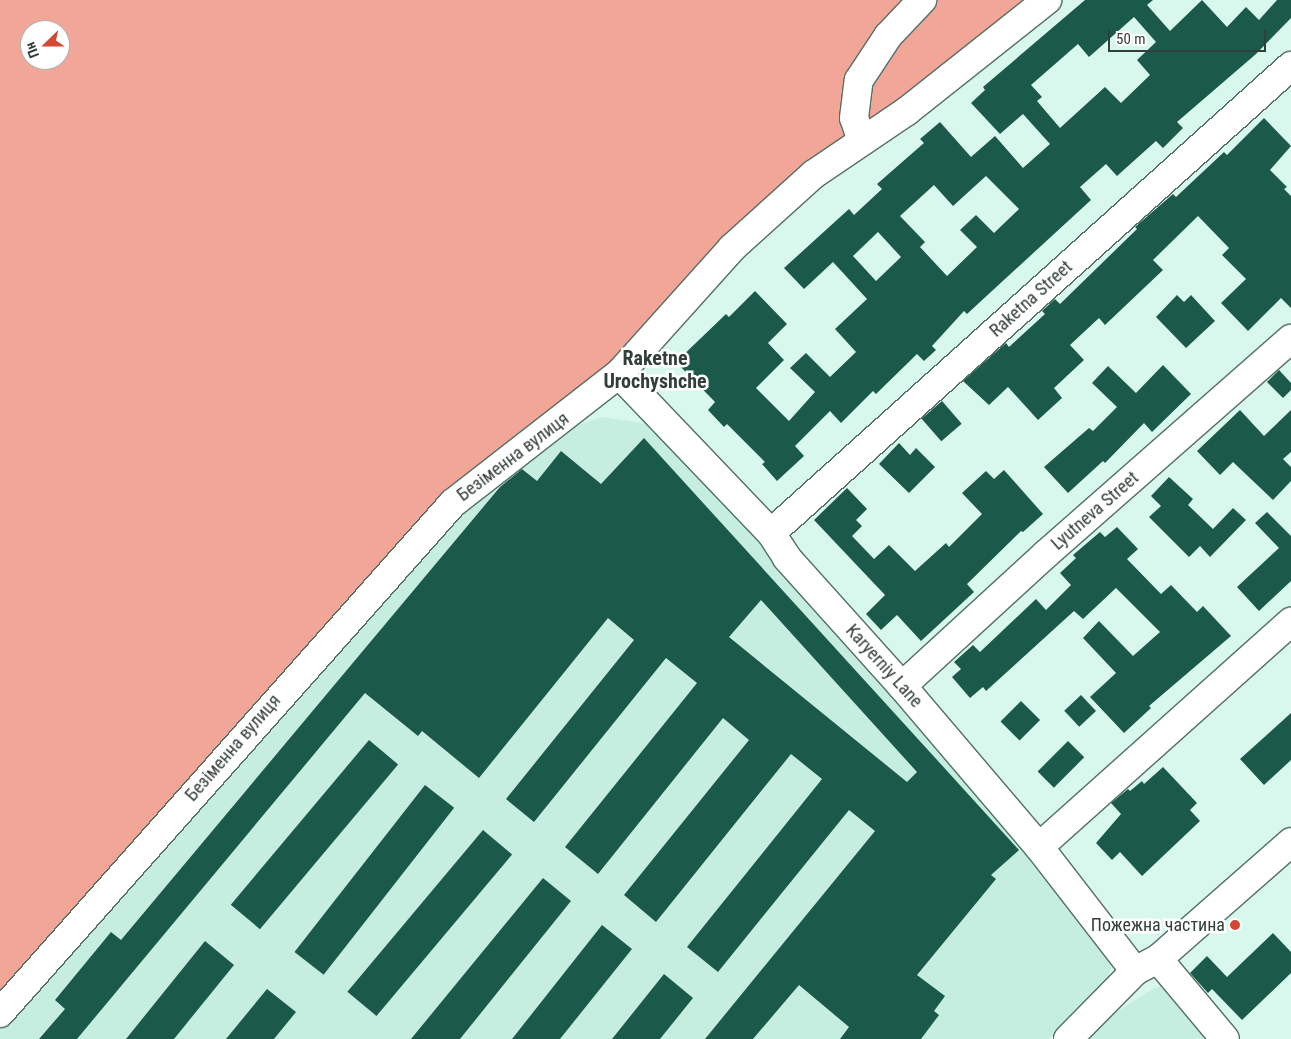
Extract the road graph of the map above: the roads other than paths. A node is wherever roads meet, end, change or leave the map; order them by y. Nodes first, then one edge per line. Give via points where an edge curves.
1 (922, 0) edge
2 (1047, 0) edge
3 (1291, 66) edge
4 (862, 141) junction
5 (1291, 339) edge
6 (619, 374) junction
7 (771, 533) junction
8 (1291, 622) edge
9 (902, 686) junction
10 (1291, 842) edge
11 (1039, 847) junction
12 (1146, 965) junction
13 (0, 1013) edge
14 (1068, 1039) edge
15 (1225, 1039) edge

1 - 4 street via 883,42 859,80 854,118
2 - 4 street, Безіменна вулиця via 907,111
3 - 7 street, Raketna Street
4 - 6 street, Безіменна вулиця via 814,174 732,248
5 - 9 street, Lyutneva Street via 1046,554
6 - 7 street, Karyerniy Lane
6 - 13 street, Безіменна вулиця via 453,503
7 - 9 street, Karyerniy Lane via 787,558
8 - 11 street
9 - 11 street, Karyerniy Lane
10 - 12 street
11 - 12 street, Karyerniy Lane
12 - 14 street
12 - 15 street, Karyerniy Lane

